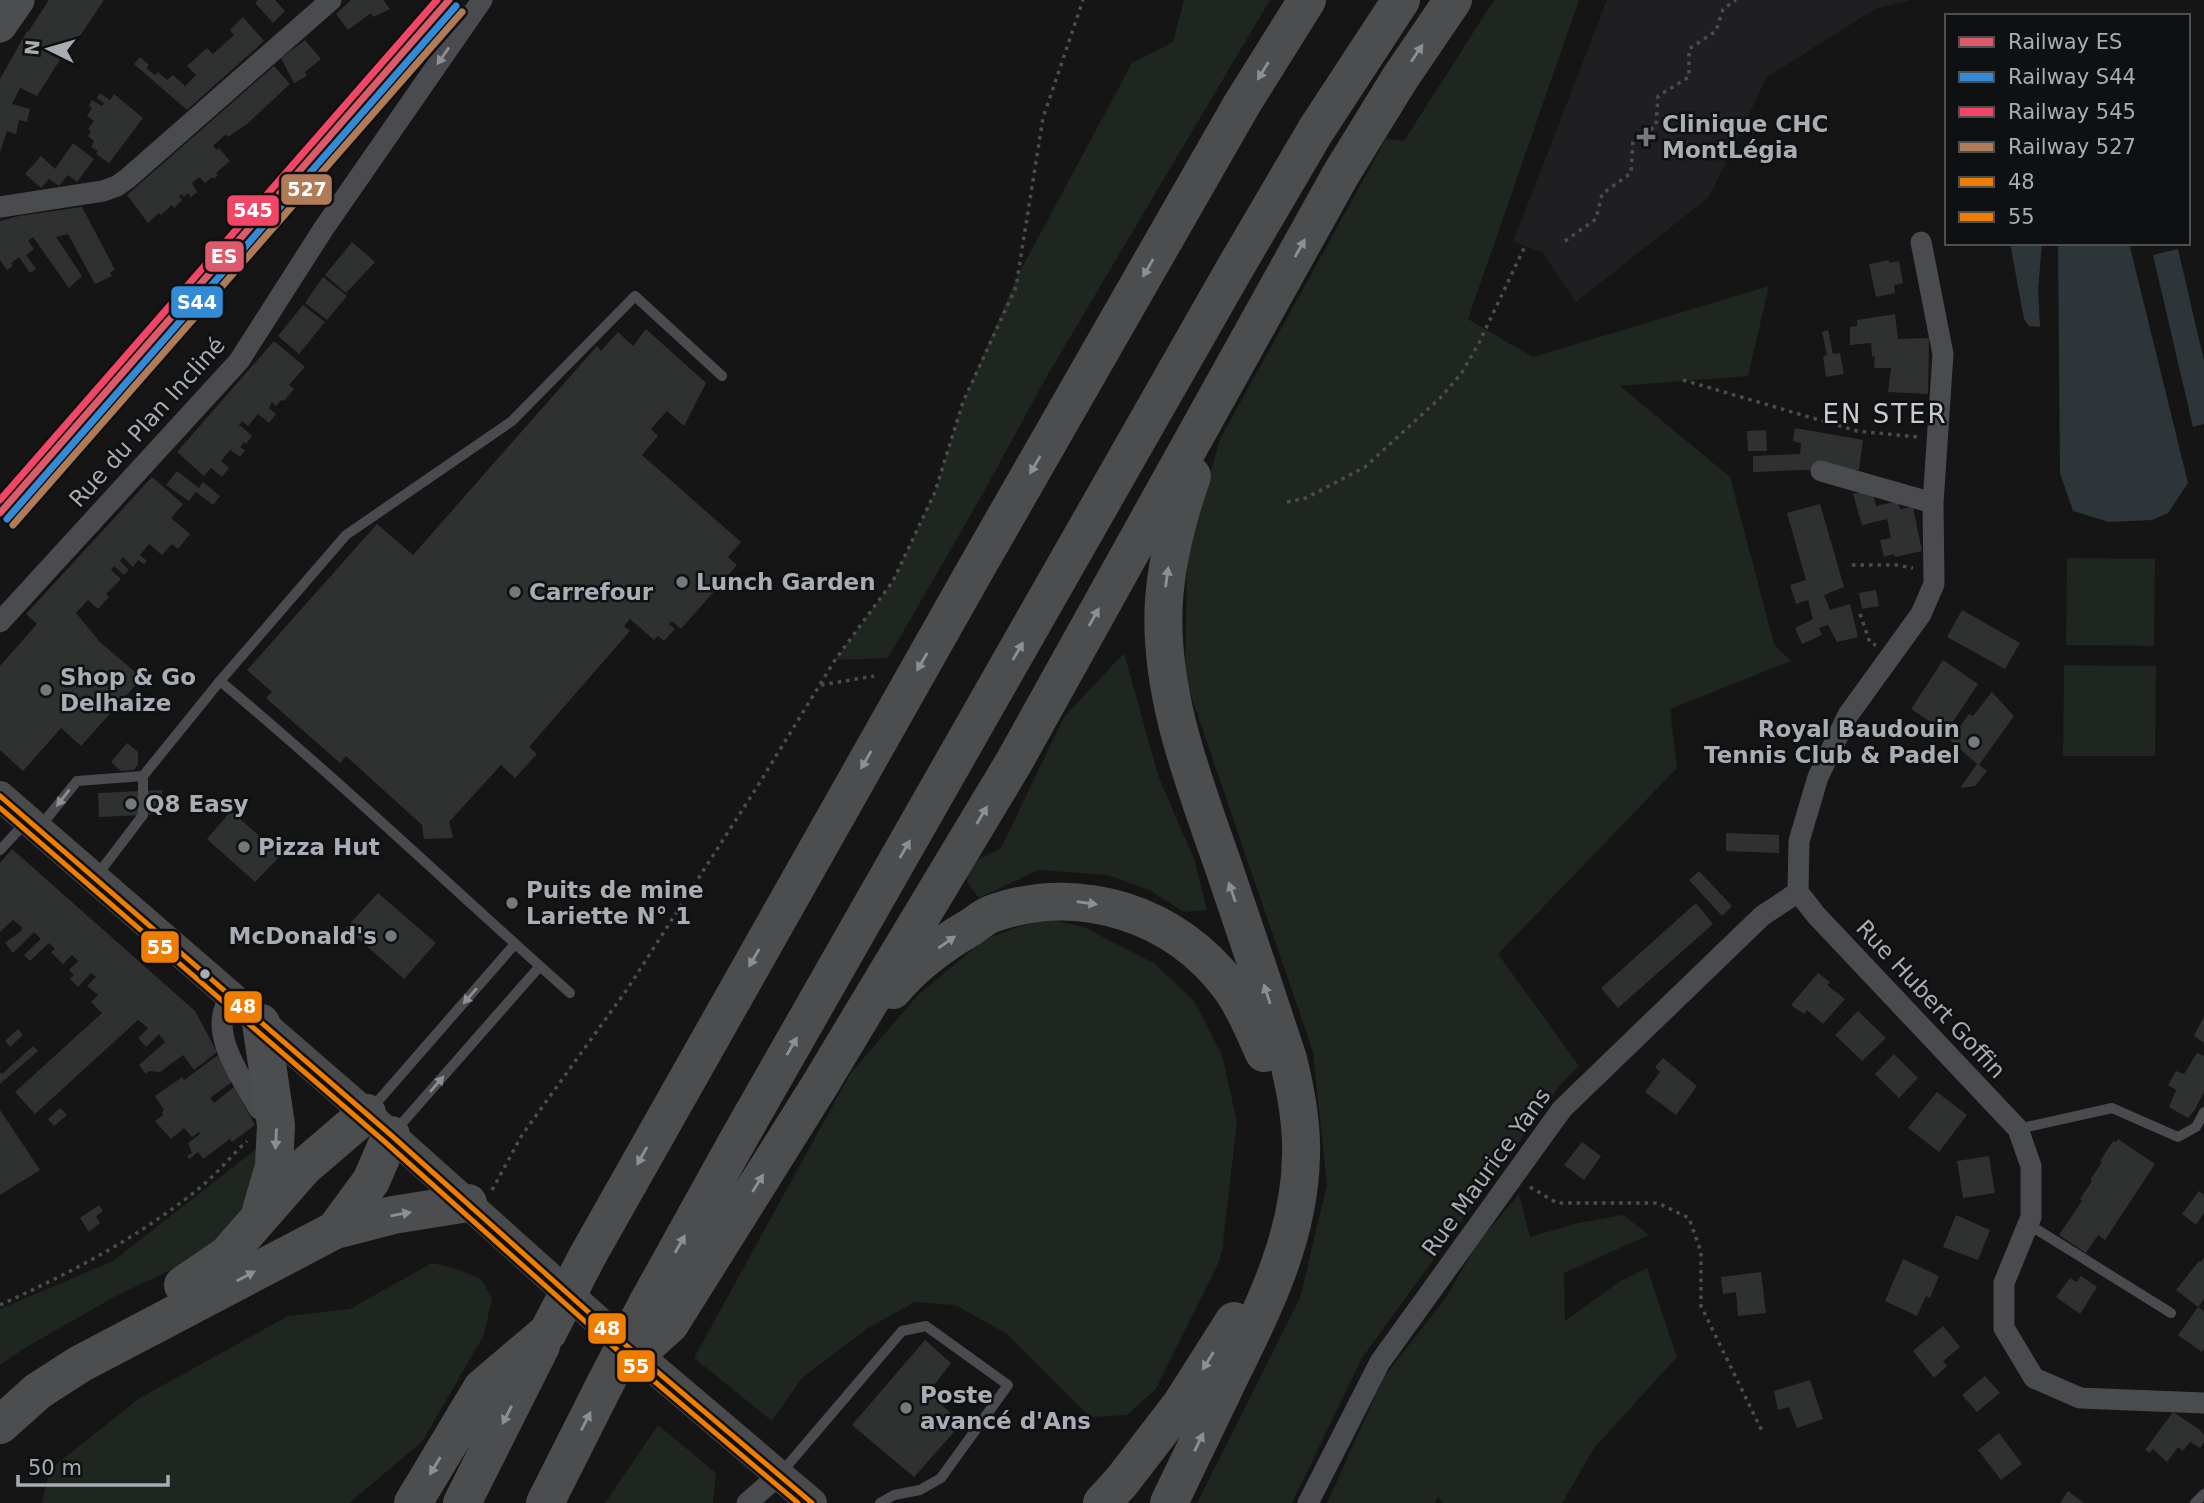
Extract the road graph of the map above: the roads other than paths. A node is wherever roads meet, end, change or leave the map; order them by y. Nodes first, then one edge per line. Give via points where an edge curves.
1 (18, 0) edge
2 (331, 0) edge
3 (482, 0) edge
4 (1307, 0) edge
5 (1401, 0) edge
6 (1453, 0) edge
7 (0, 26) edge
8 (0, 207) edge
9 (1921, 242) dead end
10 (1266, 308) junction
11 (722, 376) dead end
12 (1821, 471) dead end
13 (1933, 503) junction
14 (0, 622) edge
15 (220, 681) junction
16 (142, 776) junction
17 (15, 812) edge
18 (0, 850) edge
19 (95, 878) junction
20 (1798, 892) junction
21 (514, 945) junction
22 (540, 966) junction
23 (570, 993) dead end
24 (231, 997) junction
25 (261, 1023) junction
26 (821, 1083) junction
27 (259, 1109) dead end
28 (2204, 1112) edge
29 (379, 1124) junction
30 (2018, 1129) junction
31 (473, 1207) junction
32 (258, 1220) junction
33 (2028, 1224) junction
34 (334, 1230) junction
35 (2171, 1313) dead end
36 (659, 1314) junction
37 (548, 1332) junction
38 (0, 1393) edge
39 (2204, 1403) edge
40 (0, 1425) edge
41 (779, 1475) junction
42 (2204, 1494) edge
43 (413, 1503) edge
44 (462, 1503) edge
45 (545, 1503) edge
46 (747, 1503) edge
47 (812, 1503) edge
48 (880, 1503) edge
49 (1102, 1503) edge
50 (1169, 1503) edge
51 (1308, 1503) edge
52 (2195, 1503) edge

1 - 7 main road
2 - 8 street via 117,186
3 -> 14 street, Rue du Plan Incliné via 324,228 239,361
4 -> 37 highway, bridge via 1242,104 985,553
36 -> 5 highway via 1235,268 1316,130
10 -> 6 highway via 1399,78
9 - 13 street via 1943,354
26 -> 10 highway via 1014,762
50 -> 10 highway via 1273,1288 1299,1186 1298,1103 1288,1059 1189,770 1164,645 1164,600 1178,516 1203,443
11 - 15 lane via 635,296 512,421 346,535
12 - 13 street
13 - 20 street via 1934,584 1920,614 1848,715 1818,777 1799,841
15 - 16 lane
15 - 21 lane via 307,754
16 -> 17 lane via 77,781
16 - 19 lane via 143,815
17 - 18 lane
17 - 19 main road
19 - 24 main road
20 - 30 street, Rue Hubert Goffin
20 - 51 street, Rue Maurice Yans via 1762,916 1562,1109 1380,1362
21 - 22 lane
21 -> 29 lane
22 - 23 lane
29 -> 22 lane
24 - 25 main road
24 - 27 street via 223,1011 224,1043
25 - 29 main road
25 -> 32 highway via 276,1125 274,1166
36 -> 26 highway
26 -> 49 highway via 901,981 929,955 990,914 1019,906 1088,902 1148,920 1179,936 1230,987 1265,1055 1280,1129 1274,1212 1257,1271 1236,1317 1182,1403
28 - 30 lane via 2196,1127 2178,1137 2112,1108
29 - 31 main road
29 - 32 highway via 304,1167
29 - 34 highway via 371,1181
30 - 33 street, Rue Hubert Goffin via 2031,1166
34 -> 31 highway via 393,1215
31 - 41 main road
32 - 38 highway via 227,1255 194,1279 59,1349
33 - 35 lane
33 - 39 street, Rue Hubert Goffin via 2004,1283 2004,1328 2034,1378 2080,1398
40 -> 34 highway via 38,1391 80,1364
45 -> 36 highway, bridge via 606,1384
37 -> 43 highway via 482,1388
37 -> 44 highway
41 - 46 street
41 - 47 main road
41 - 48 lane via 902,1331 926,1326 1007,1385 941,1478
42 - 52 lane

